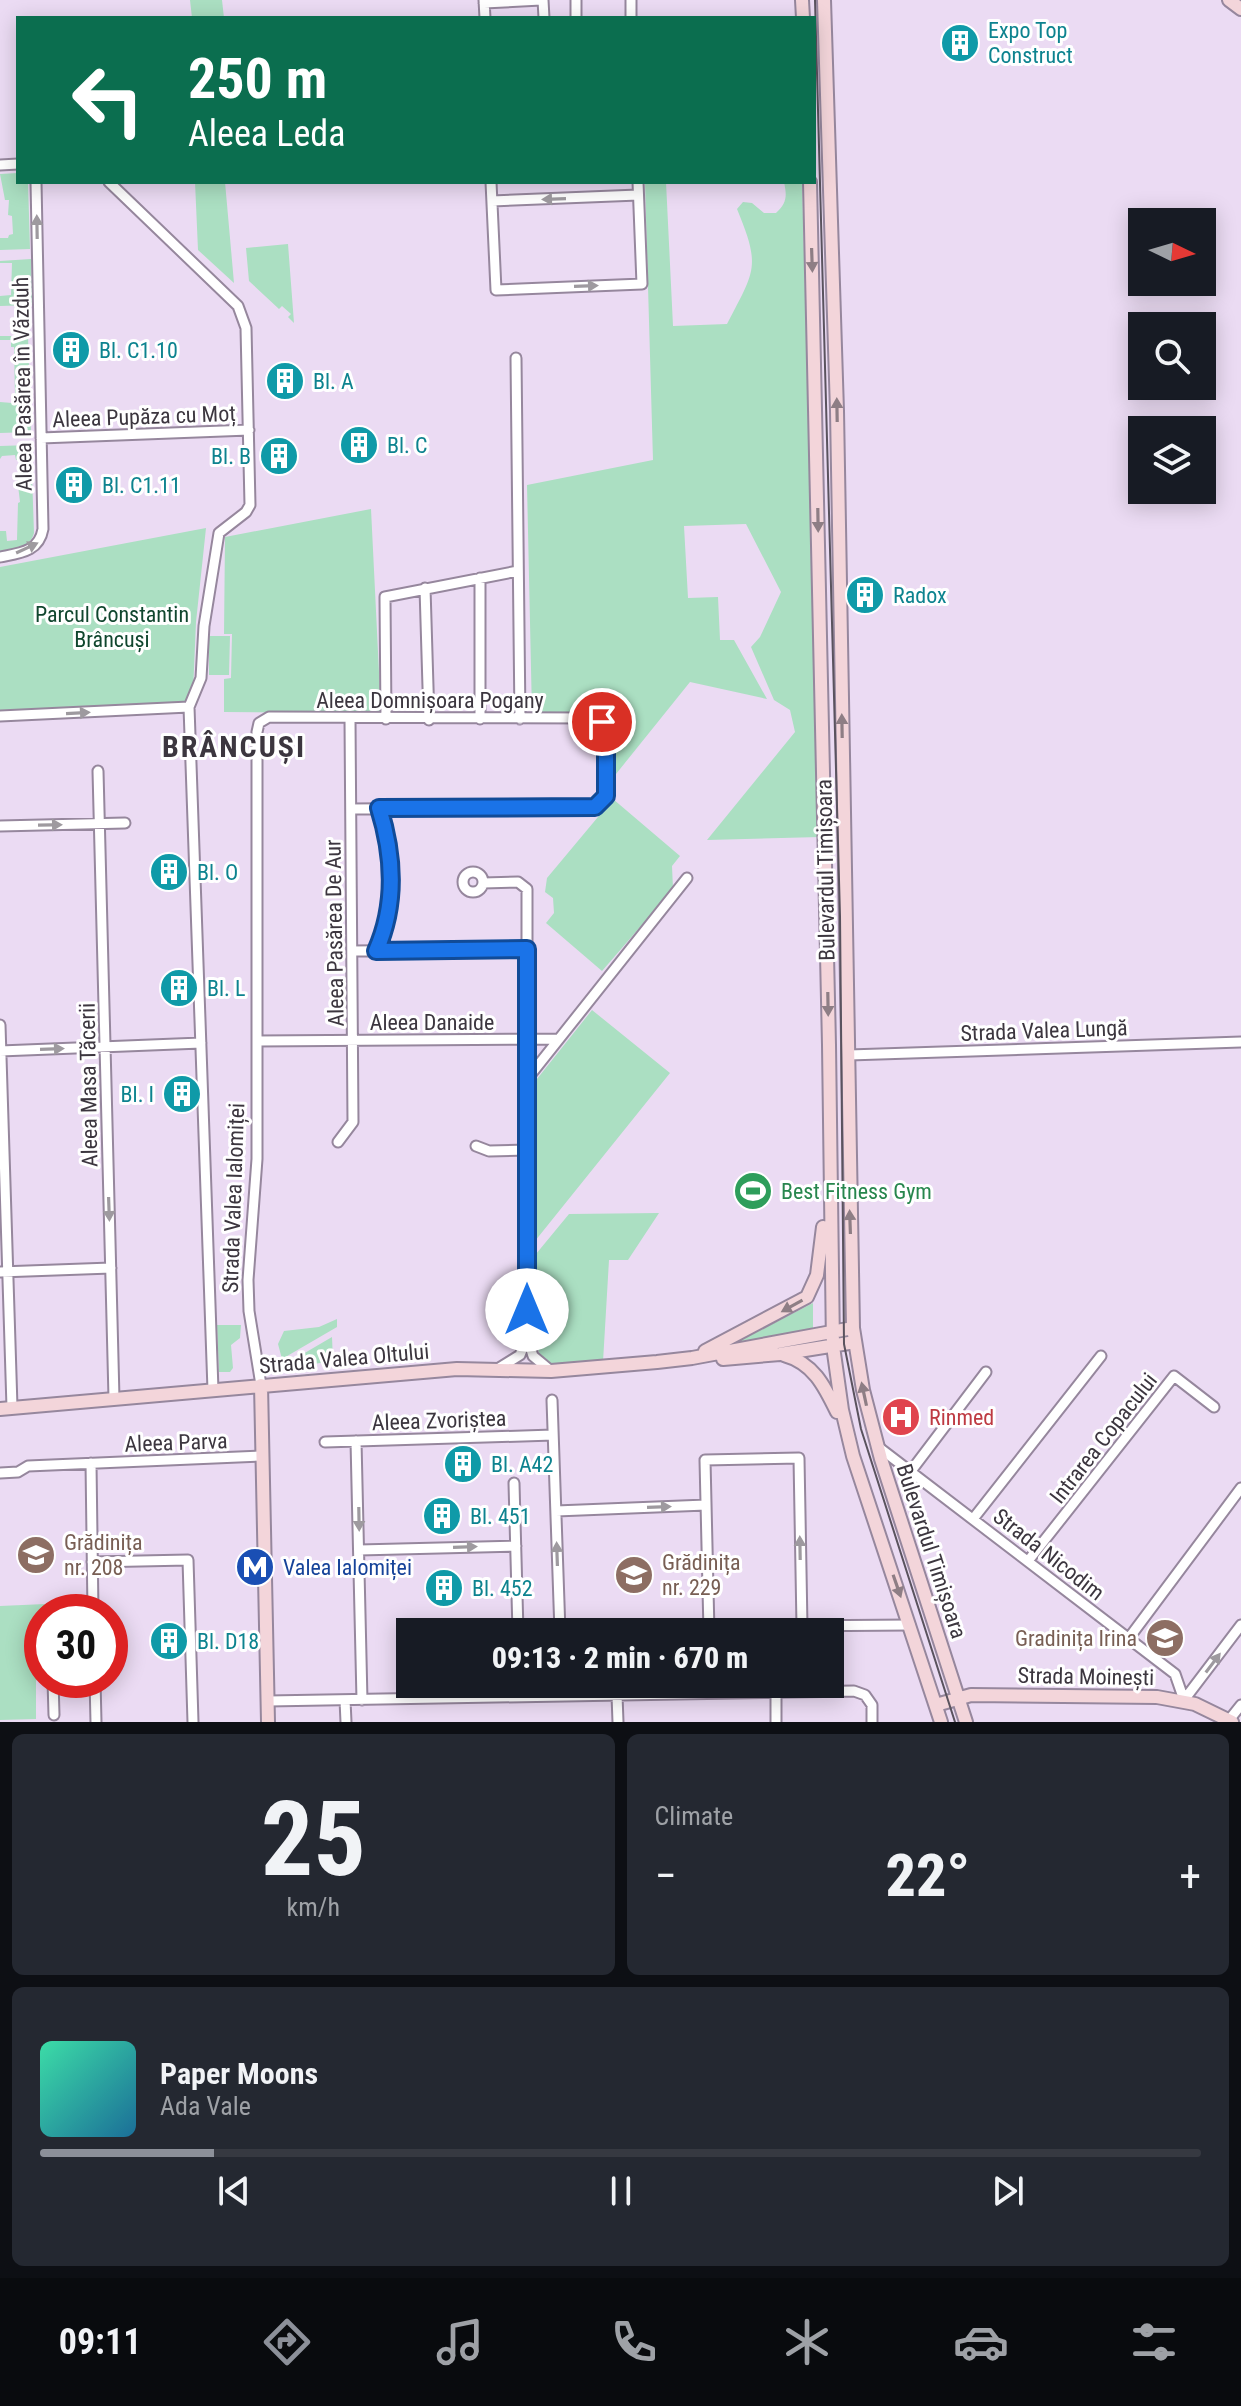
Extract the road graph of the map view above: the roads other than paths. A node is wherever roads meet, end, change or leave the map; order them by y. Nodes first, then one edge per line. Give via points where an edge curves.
1 (542, 0) edge
2 (824, 0) edge
3 (484, 1) edge
4 (36, 184) edge
5 (111, 184) edge
6 (491, 184) edge
7 (638, 184) edge
8 (810, 184) edge
9 (638, 195) junction
10 (492, 201) junction
11 (516, 358) dead end
12 (249, 430) junction
13 (41, 438) junction
14 (0, 557) edge
15 (518, 571) junction
16 (480, 578) junction
17 (425, 588) junction
18 (820, 624) junction
19 (840, 624) junction
20 (189, 707) junction
21 (0, 716) edge
22 (350, 719) junction
23 (386, 719) junction
24 (480, 719) junction
25 (520, 719) junction
26 (429, 720) junction
27 (259, 723) joint
28 (98, 771) dead end
29 (379, 808) junction
30 (351, 809) junction
31 (125, 823) dead end
32 (99, 824) junction
33 (0, 826) edge
34 (687, 878) dead end
35 (483, 883) dead end
36 (527, 949) junction
37 (353, 951) junction
38 (376, 951) junction
39 (0, 1025) edge
40 (559, 1039) junction
41 (353, 1040) junction
42 (527, 1040) junction
43 (257, 1041) junction
44 (1241, 1042) edge
45 (201, 1043) junction
46 (105, 1047) junction
47 (0, 1051) edge
48 (849, 1055) junction
49 (528, 1078) junction
50 (338, 1142) dead end
51 (476, 1146) dead end
52 (527, 1150) junction
53 (829, 1184) junction
54 (851, 1253) junction
55 (830, 1255) junction
56 (111, 1268) junction
57 (4, 1272) edge
58 (854, 1335) junction
59 (527, 1337) junction
60 (832, 1339) junction
61 (780, 1354) junction
62 (1101, 1356) dead end
63 (692, 1358) junction
64 (499, 1368) junction
65 (551, 1371) junction
66 (986, 1372) dead end
67 (261, 1385) junction
68 (213, 1390) junction
69 (114, 1398) junction
70 (552, 1400) dead end
71 (1214, 1407) dead end
72 (6, 1408) edge
73 (847, 1432) junction
74 (553, 1435) junction
75 (356, 1441) junction
76 (325, 1442) dead end
77 (877, 1446) junction
78 (262, 1456) junction
79 (91, 1463) junction
80 (911, 1471) junction
81 (0, 1473) edge
82 (514, 1483) dead end
83 (1241, 1488) edge
84 (706, 1505) junction
85 (556, 1511) junction
86 (973, 1519) junction
87 (516, 1546) junction
88 (359, 1550) junction
89 (1028, 1561) junction
90 (92, 1562) junction
91 (93, 1594) edge
92 (518, 1618) edge
93 (560, 1618) edge
94 (709, 1618) edge
95 (802, 1618) edge
96 (910, 1625) junction
97 (1241, 1625) edge
98 (844, 1626) edge
99 (1129, 1638) junction
100 (844, 1692) edge
101 (959, 1697) junction
102 (54, 1698) edge
103 (95, 1698) edge
104 (462, 1698) edge
105 (617, 1698) edge
106 (776, 1698) edge
107 (345, 1700) junction
108 (362, 1700) junction
109 (1184, 1700) junction
110 (268, 1701) junction
111 (936, 1705) junction
112 (1241, 1705) edge
113 (54, 1715) dead end
114 (1231, 1721) edge
115 (96, 1722) edge
116 (193, 1722) edge
117 (268, 1722) edge
118 (346, 1722) edge
119 (618, 1722) edge
120 (776, 1722) edge
121 (872, 1722) edge
122 (941, 1722) edge
123 (966, 1722) edge

1 - 3 street
19 -> 2 main road, Bulevardul Timișoara
13 -> 4 street, Aleea Pasărea în Văzduh
5 - 12 street via 240,310 246,328
6 - 10 street
7 - 9 street
8 -> 18 main road, Bulevardul Timișoara
9 -> 10 street
10 -> 9 street via 496,290 504,290 642,284
11 - 15 street
12 - 13 street, Aleea Pupăza cu Moț
12 - 20 street via 250,505 219,533 201,678
14 -> 13 street, Aleea Pasărea în Văzduh via 32,549 42,536
15 - 16 street
15 - 25 street
16 - 17 street
16 - 24 street
17 - 23 street via 385,597
17 - 26 street
18 - 19 main road
18 -> 53 main road, Bulevardul Timișoara
48 -> 19 main road, Bulevardul Timișoara
21 -> 20 street
20 - 45 street
22 - 23 street, Aleea Domnișoara Pogany
22 - 27 street, Aleea Domnișoara Pogany via 269,717
22 - 30 street, Aleea Pasărea De Aur
23 - 26 street, Aleea Domnișoara Pogany
24 - 25 street, Aleea Domnișoara Pogany
24 - 26 street, Aleea Domnișoara Pogany
25 - 29 street, Aleea Domnișoara Pogany via 602,722 606,796 595,807
27 - 43 street, Strada Valea Ialomiței
28 - 32 street, Aleea Masa Tăcerii
29 - 30 street
29 - 38 street, Aleea Pasărea De Aur via 391,890
30 - 37 street, Aleea Pasărea De Aur
31 - 32 street
33 -> 32 street
32 - 46 street, Aleea Masa Tăcerii
34 - 40 street
35 - 36 street via 525,885
36 - 38 street
36 - 42 street
37 - 38 street
37 - 41 street, Aleea Pasărea De Aur
39 - 47 street
40 - 42 street, Aleea Danaide
40 - 49 street
41 - 42 street, Aleea Danaide
41 - 43 street, Aleea Danaide
41 - 50 street, Aleea Pasărea De Aur via 353,1122
42 - 49 street
43 - 67 street, Strada Valea Ialomiței via 248,1280
44 - 48 street, Strada Valea Lungă
45 - 46 street
45 - 68 street
47 -> 46 street
46 -> 56 street, Aleea Masa Tăcerii
47 - 57 street
54 -> 48 main road, Bulevardul Timișoara
49 - 52 street
51 - 52 street
52 - 59 street
53 - 55 main road, Bulevardul Timișoara
53 -> 63 main road via 811,1292
54 - 55 main road
54 - 58 main road, Bulevardul Timișoara
55 - 60 main road, Bulevardul Timișoara
56 - 57 street
56 - 69 street, Aleea Masa Tăcerii
57 - 72 street
58 - 60 main road, Strada Valea Oltului
77 -> 58 main road, Bulevardul Timișoara
59 - 64 street via 520,1355
59 - 65 street via 533,1356
60 - 61 main road, Strada Valea Oltului
60 - 63 main road, Strada Valea Oltului
60 - 73 main road, Bulevardul Timișoara
61 - 63 main road, Strada Valea Oltului
61 - 73 main road via 810,1367
62 - 86 street
63 - 65 main road, Strada Valea Oltului
64 - 65 main road, Strada Valea Oltului
64 - 67 main road, Strada Valea Oltului
66 - 80 street
67 - 68 main road, Strada Valea Oltului
67 - 78 main road, Strada Valea Ialomiței
68 - 69 main road, Strada Valea Oltului
69 - 72 main road, Strada Valea Oltului
70 - 74 street
71 - 89 street, Intrarea Copacului via 1174,1376
73 -> 96 main road, Bulevardul Timișoara
74 - 75 street, Aleea Zvoriștea
74 - 85 street
75 - 76 street, Aleea Zvoriștea
75 -> 88 street
77 - 80 street, Strada Nicodim
77 - 101 main road, Bulevardul Timișoara
78 - 79 street, Aleea Parva
78 - 110 main road, Strada Valea Ialomiței
79 - 81 street, Aleea Parva
79 - 90 street
80 - 86 street, Strada Nicodim
82 - 87 street
83 - 99 street
85 -> 84 street
84 - 94 street
95 -> 84 street via 799,1458 705,1460
93 -> 85 street
86 - 89 street, Strada Nicodim
88 -> 87 street
87 - 92 street
88 - 108 street
89 - 99 street, Strada Nicodim
90 - 91 street
90 - 116 street via 188,1560
96 - 98 street
96 - 111 main road, Bulevardul Timișoara
109 -> 97 street
99 - 109 street, Strada Nicodim via 1175,1674
100 - 121 street via 865,1695 872,1705
101 - 109 main road, Strada Moinești via 1126,1695
101 - 111 main road, Strada Moinești
101 - 123 main road, Bulevardul Timișoara
102 - 113 street
103 - 115 street
104 - 108 street
105 - 119 street
106 - 120 street
107 - 108 street
107 - 110 street
107 - 118 street
109 - 114 main road, Strada Moinești
110 - 117 main road, Strada Valea Ialomiței
111 - 122 main road, Bulevardul Timișoara
112 - 114 street

